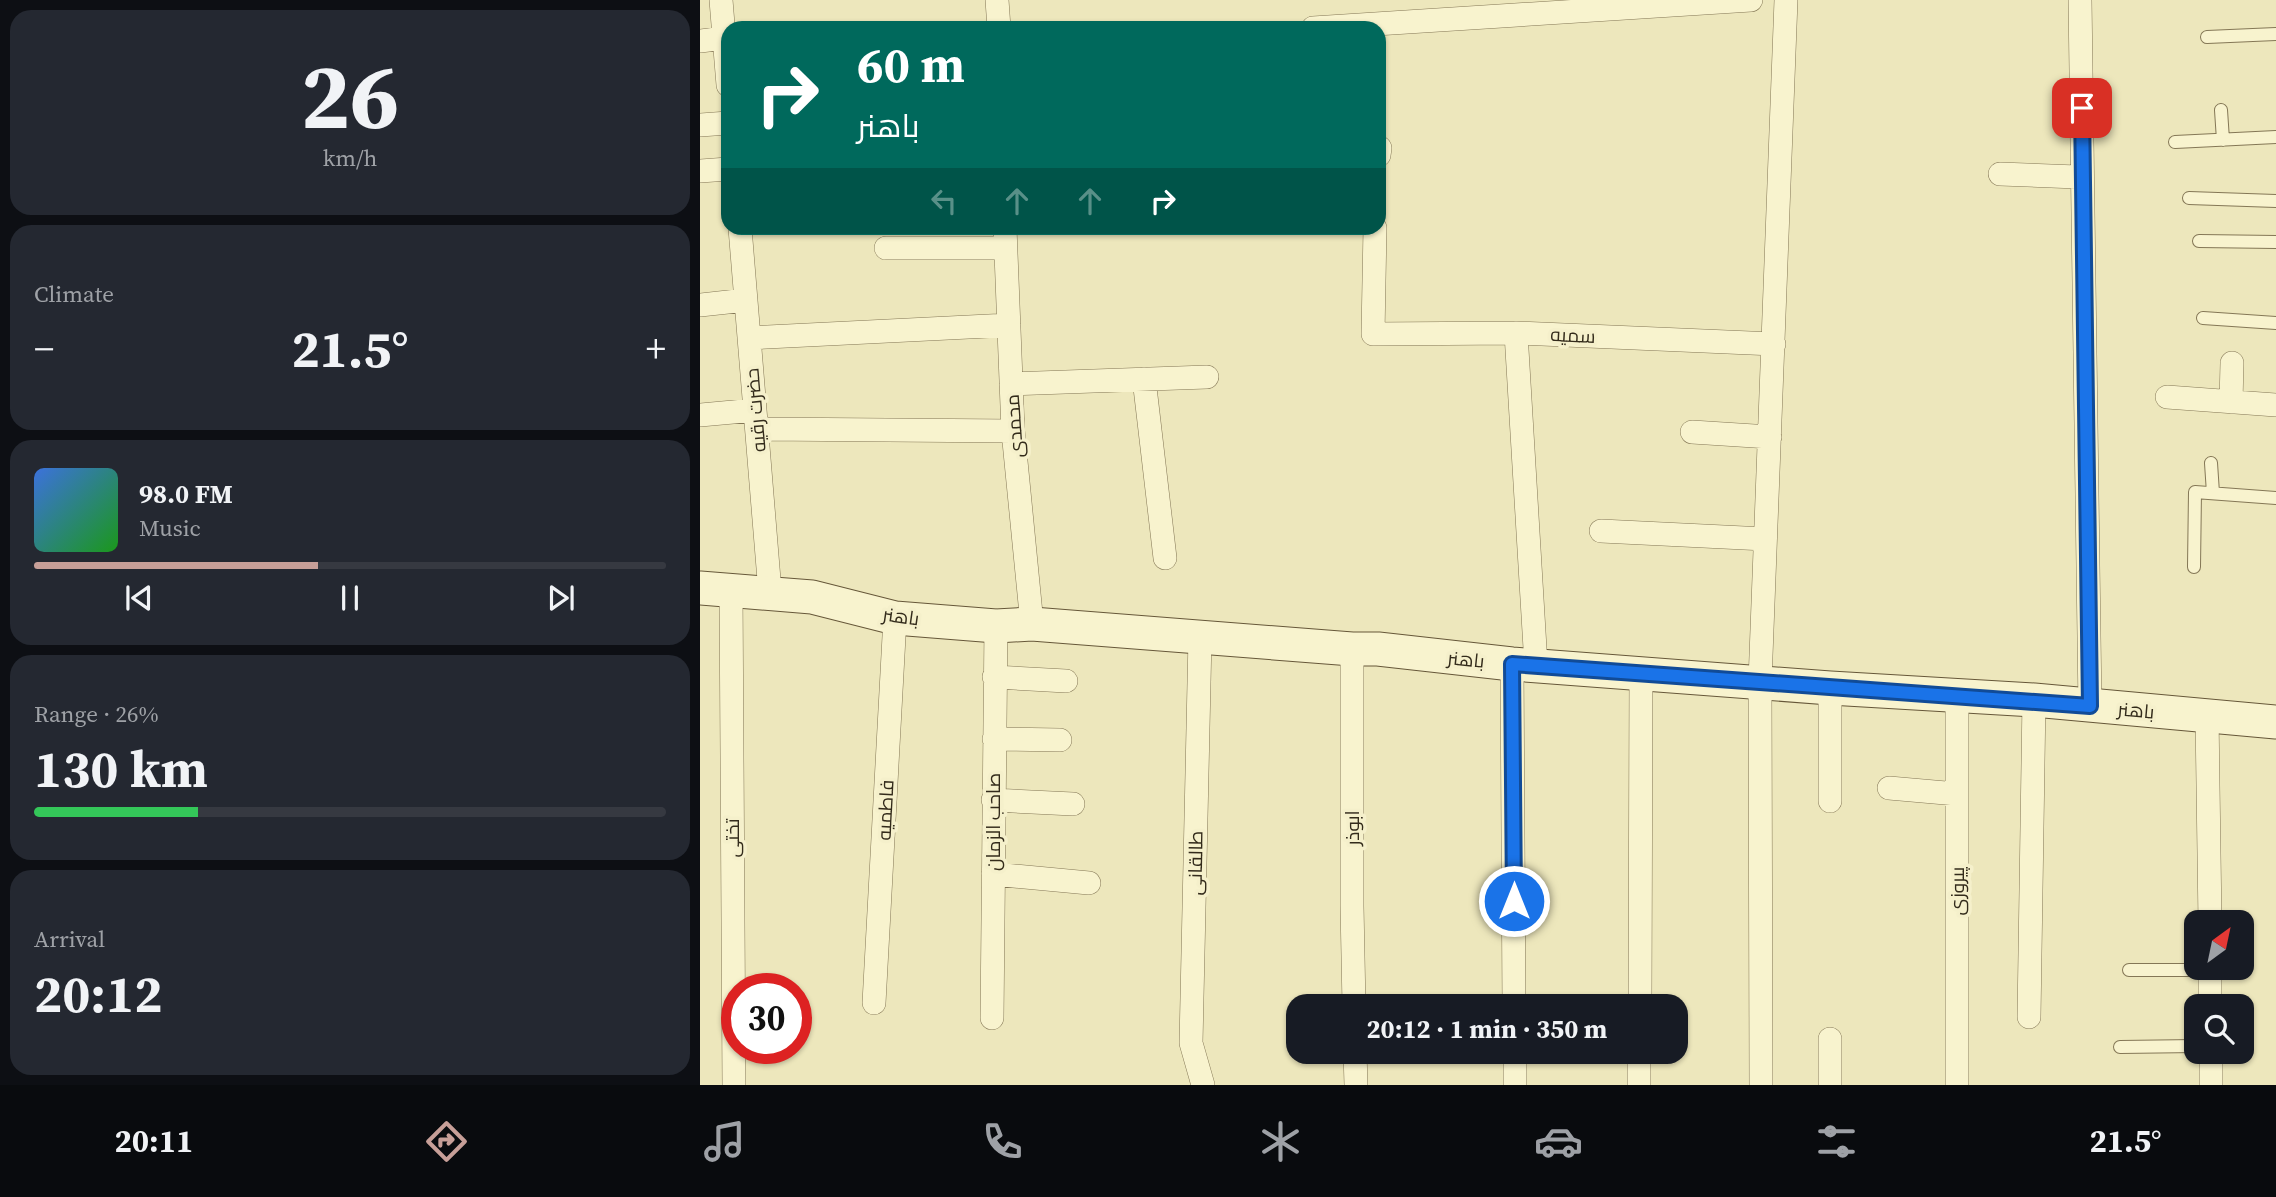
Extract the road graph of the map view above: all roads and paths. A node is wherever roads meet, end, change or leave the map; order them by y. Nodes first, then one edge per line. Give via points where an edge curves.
1 (722, 0) edge
2 (997, 0) edge
3 (1751, 0) edge
4 (1786, 0) edge
5 (2080, 0) edge
6 (723, 21) edge
7 (998, 21) edge
8 (1386, 23) edge
9 (2276, 34) edge
10 (2207, 37) dead end
11 (721, 38) edge
12 (700, 41) edge
13 (2221, 110) dead end
14 (721, 123) edge
15 (700, 125) edge
16 (2276, 137) edge
17 (2222, 140) junction
18 (2175, 142) dead end
19 (721, 170) edge
20 (700, 171) edge
21 (2000, 174) dead end
22 (2077, 177) dead end
23 (2189, 198) dead end
24 (2276, 201) edge
25 (741, 235) edge
26 (1375, 235) edge
27 (1005, 238) edge
28 (2199, 241) dead end
29 (2276, 242) edge
30 (886, 248) dead end
31 (746, 300) junction
32 (700, 305) edge
33 (2203, 318) dead end
34 (2276, 323) edge
35 (1009, 326) junction
36 (1516, 333) junction
37 (749, 338) junction
38 (1774, 344) junction
39 (2232, 362) dead end
40 (1207, 377) dead end
41 (1144, 379) junction
42 (1011, 384) junction
43 (2167, 397) dead end
44 (2231, 402) junction
45 (2276, 405) edge
46 (700, 415) edge
47 (756, 419) junction
48 (1013, 431) junction
49 (1692, 432) dead end
50 (1770, 437) junction
51 (2211, 463) dead end
52 (2213, 493) junction
53 (2276, 498) edge
54 (1601, 531) dead end
55 (1765, 539) junction
56 (1165, 558) dead end
57 (2194, 567) dead end
58 (715, 589) edge
59 (771, 592) junction
60 (895, 618) junction
61 (1032, 624) junction
62 (996, 626) junction
63 (1200, 638) junction
64 (1352, 649) junction
65 (1524, 664) junction
66 (1641, 672) junction
67 (994, 677) junction
68 (1066, 681) dead end
69 (1760, 682) junction
70 (1830, 688) junction
71 (1957, 696) junction
72 (2034, 700) junction
73 (2090, 706) junction
74 (2207, 716) junction
75 (2276, 722) edge
76 (994, 739) junction
77 (1060, 740) dead end
78 (1889, 788) dead end
79 (1956, 794) junction
80 (993, 800) junction
81 (1830, 801) dead end
82 (1073, 804) dead end
83 (992, 874) junction
84 (1089, 883) dead end
85 (2210, 910) edge
86 (2184, 969) edge
87 (2129, 970) dead end
88 (1354, 994) edge
89 (1514, 994) edge
90 (1640, 994) edge
91 (874, 1003) dead end
92 (2029, 1017) dead end
93 (992, 1018) dead end
94 (1830, 1039) dead end
95 (2120, 1046) dead end
96 (2184, 1046) edge
97 (1355, 1064) edge
98 (1515, 1064) edge
99 (1640, 1064) edge
100 (2211, 1064) edge
101 (734, 1085) edge
102 (1203, 1085) edge
103 (1356, 1085) edge
104 (1515, 1085) edge
105 (1639, 1085) edge
106 (1761, 1085) edge
107 (1830, 1085) edge
108 (1958, 1085) edge
109 (2211, 1085) edge

1 - 6 street
2 - 7 street
3 - 8 street
4 - 38 street
5 - 73 street
9 - 10 lane
11 - 12 street
13 - 17 lane
14 - 15 street
16 - 17 lane
17 - 18 lane
19 - 20 street
21 - 22 street
23 - 24 lane
25 - 31 street, حضرت رقیه
26 - 36 street, سمیه via 1373,334
27 - 30 street
27 - 35 street, محمدی
28 - 29 lane
31 - 32 street
31 - 37 street, حضرت رقیه
33 - 34 lane
35 - 37 street
35 - 42 street, محمدی
36 - 38 street, سمیه
36 - 65 street
37 - 47 street, حضرت رقیه
38 - 50 street
39 - 44 street
40 - 41 street
41 - 42 street
41 - 56 street
42 - 48 street, محمدی
43 - 44 street
44 - 45 street
46 - 47 street
47 - 48 street
47 - 59 street, حضرت رقیه
48 - 61 street, محمدی
49 - 50 street
50 - 55 street
51 - 52 lane
52 - 53 lane
52 - 57 lane via 2195,492
54 - 55 street
55 - 69 street
58 - 59 street, باهنر
58 - 101 street, تختی
59 - 60 street, باهنر via 813,597
60 - 62 street, باهنر
60 - 91 street, فاطمیه
61 - 62 street, باهنر
61 - 63 street, باهنر
62 - 67 street, صاحب الزمان
63 - 64 street, باهنر
63 - 102 street, طالقانی via 1191,1043
64 - 65 street, باهنر
64 - 88 street, ابوذر
65 - 66 street, باهنر
65 - 89 street
66 - 69 street, باهنر
66 - 90 street
67 - 68 street
67 - 76 street, صاحب الزمان
69 - 70 street, باهنر
69 - 106 street
70 - 71 street, باهنر
70 - 81 street
71 - 72 street, باهنر
71 - 79 street, پیروزی
72 - 73 street, باهنر
72 - 92 street
73 - 74 street, باهنر
74 - 75 street, باهنر
74 - 85 street
76 - 77 street
76 - 80 street, صاحب الزمان
78 - 79 street
79 - 108 street, پیروزی
80 - 82 street
80 - 83 street, صاحب الزمان
83 - 84 street
83 - 93 street, صاحب الزمان
86 - 87 lane
94 - 107 street
95 - 96 lane
97 - 103 street
98 - 104 street
99 - 105 street
100 - 109 street

